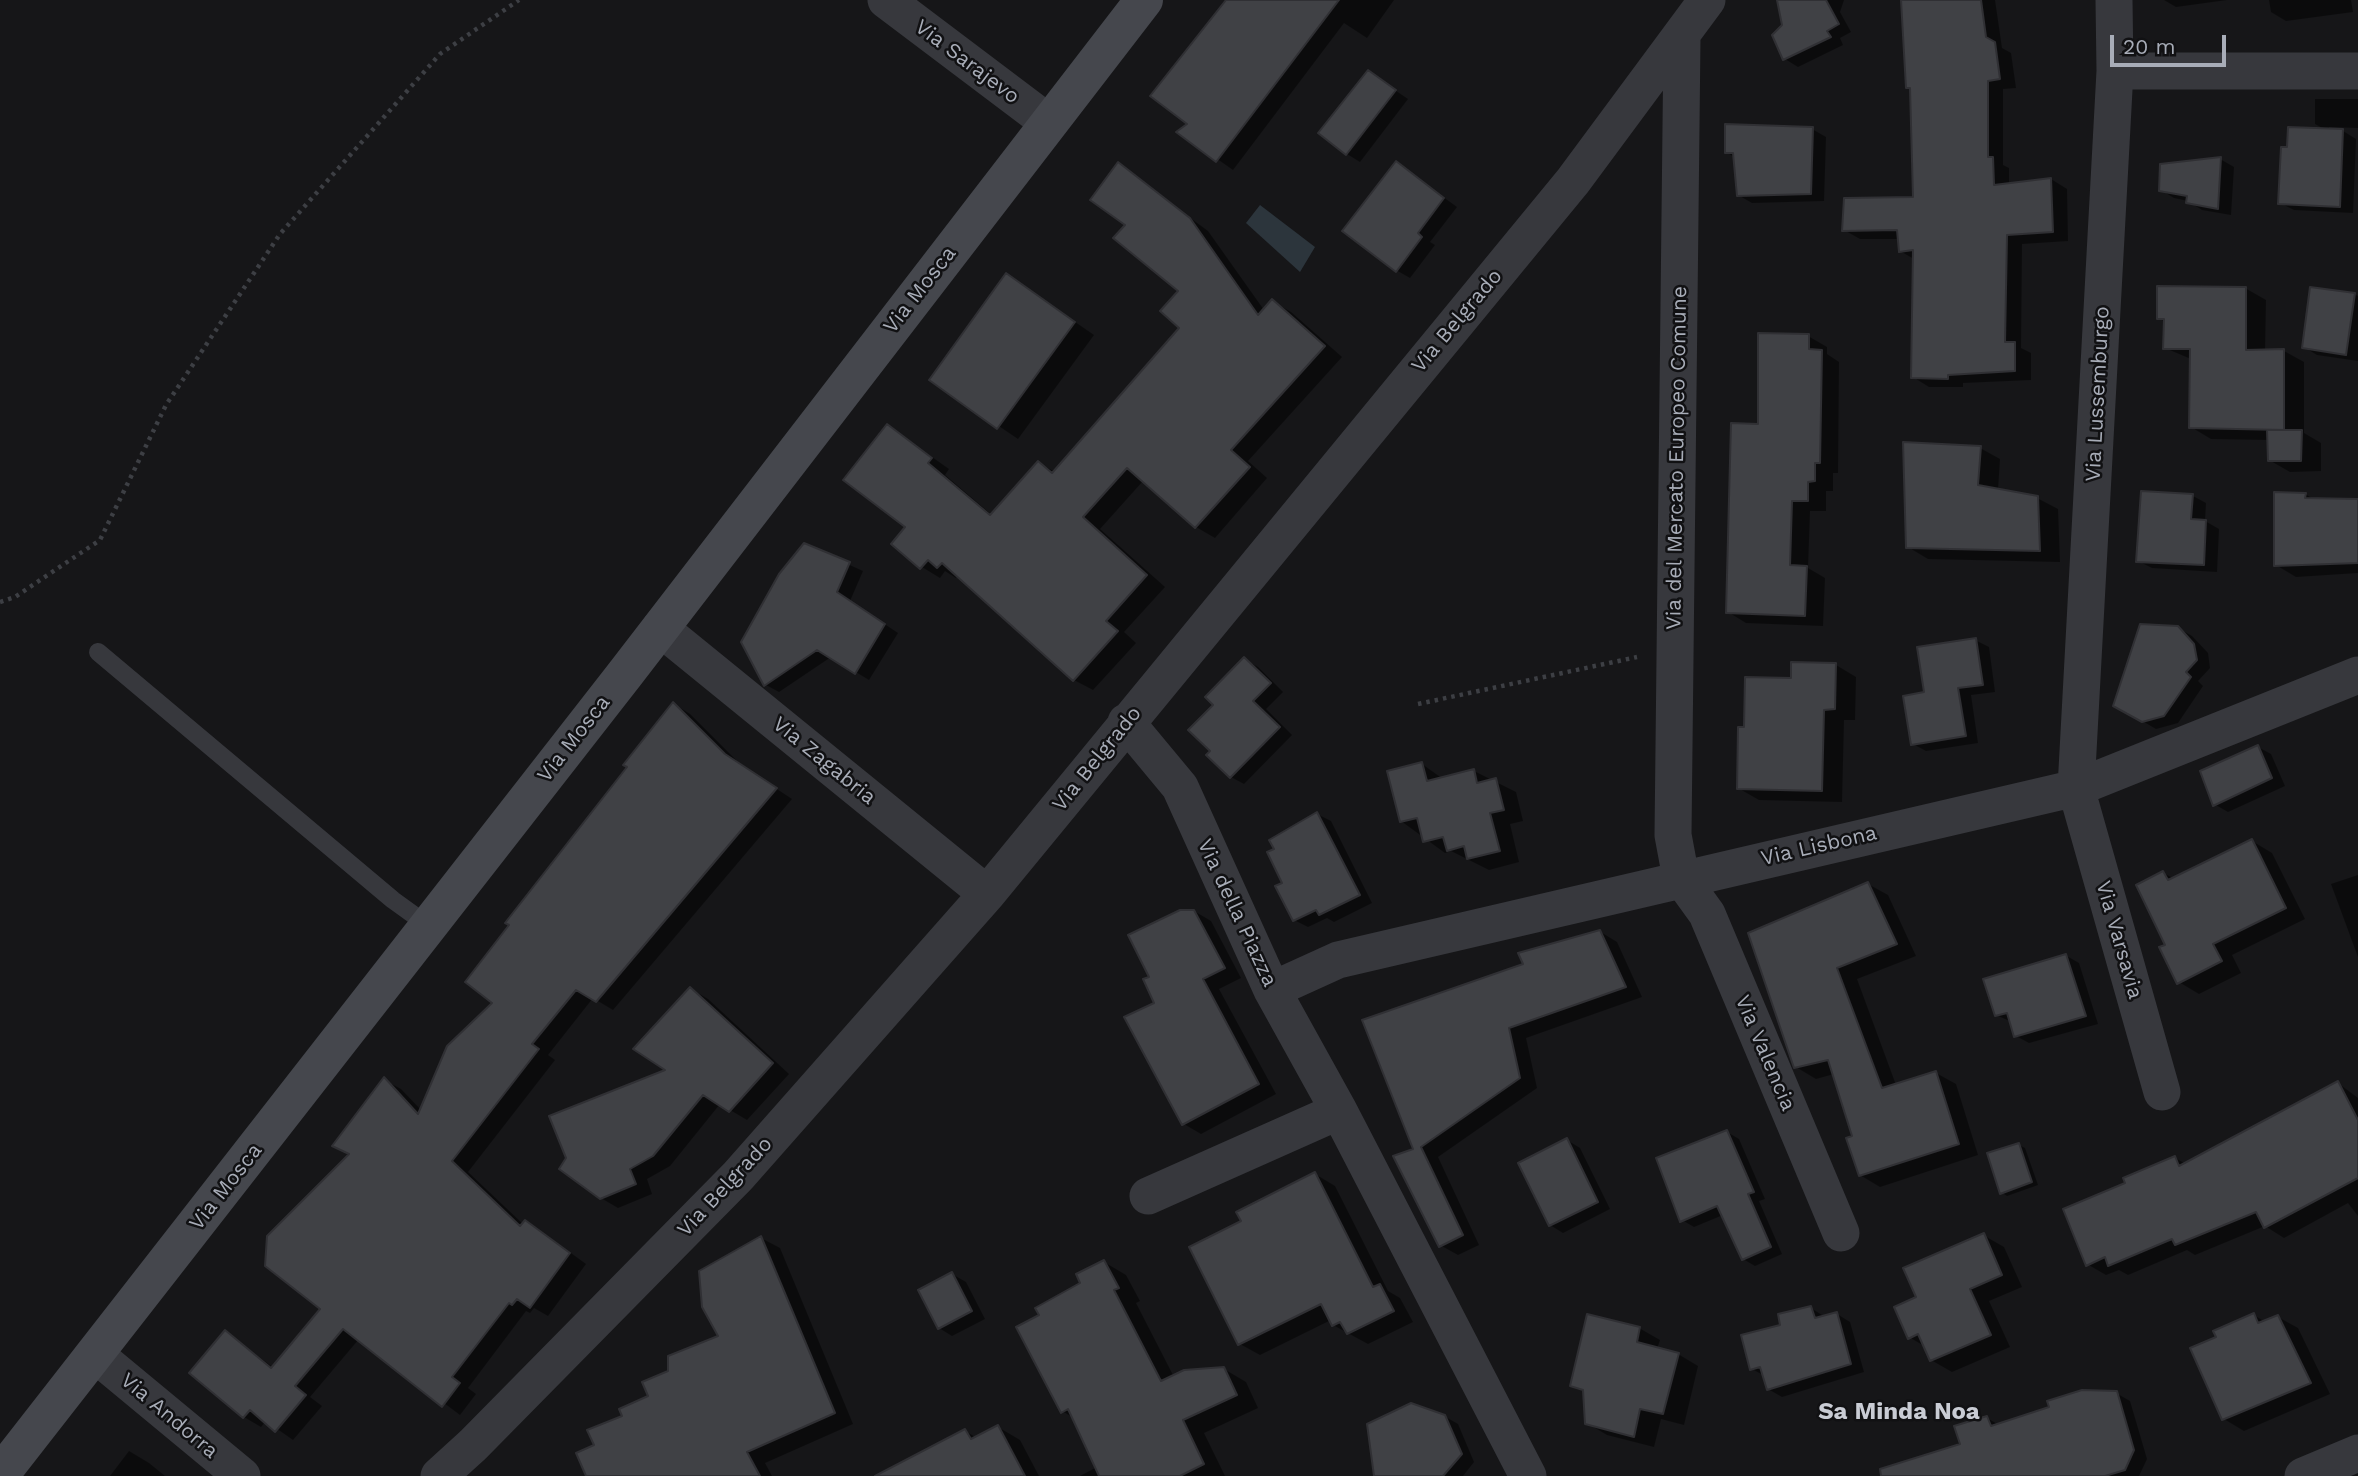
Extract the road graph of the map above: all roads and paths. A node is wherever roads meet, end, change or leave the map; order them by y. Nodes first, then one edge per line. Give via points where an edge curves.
1 (519, 0) edge
2 (886, 0) edge
3 (1144, 0) edge
4 (1707, 0) edge
5 (2114, 0) edge
6 (1682, 37) junction
7 (2115, 71) junction
8 (2358, 71) edge
9 (1049, 123) junction
10 (0, 602) edge
11 (660, 628) junction
12 (1675, 648) junction
13 (98, 652) dead end
14 (2358, 675) edge
15 (1418, 704) dead end
16 (1126, 722) junction
17 (2076, 788) junction
18 (1681, 878) junction
19 (987, 894) junction
20 (429, 926) junction
21 (1272, 990) junction
22 (2162, 1092) dead end
23 (1339, 1111) junction
24 (1148, 1196) dead end
25 (1841, 1233) dead end
26 (96, 1355) junction
27 (2358, 1453) edge
28 (0, 1475) edge
29 (242, 1476) edge
30 (439, 1476) edge
31 (1528, 1476) edge
32 (2303, 1476) edge

1 - 10 path via 440,54 280,234 166,405 100,540 15,597
2 - 9 street, Via Sarajevo
3 - 9 street, Via Mosca
4 - 6 street, Via Belgrado
5 - 7 street, Via Lussemburgo
6 - 12 street, Via del Mercato Europeo Comune
6 - 16 street, Via Belgrado via 1573,181
7 - 8 street
7 - 17 street, Via Lussemburgo
9 - 11 street, Via Mosca
11 - 19 street, Via Zagabria
11 - 20 street, Via Mosca
12 - 15 path
12 - 18 street, Via del Mercato Europeo Comune via 1674,835
13 - 20 lane
14 - 17 street, Via Lisbona
16 - 19 street, Via Belgrado
16 - 21 street, Via della Piazza via 1180,788
17 - 18 street, Via Lisbona
17 - 22 street, Via Varsavia
18 - 21 street, Via Lisbona via 1338,960
18 - 25 street, Via Valencia via 1707,914
19 - 30 street, Via Belgrado via 738,1176
20 - 26 street, Via Mosca
21 - 23 street, Via della Piazza
23 - 24 street
23 - 31 street, Via della Piazza
26 - 28 street, Via Mosca
26 - 29 street, Via Andorra
27 - 32 street

